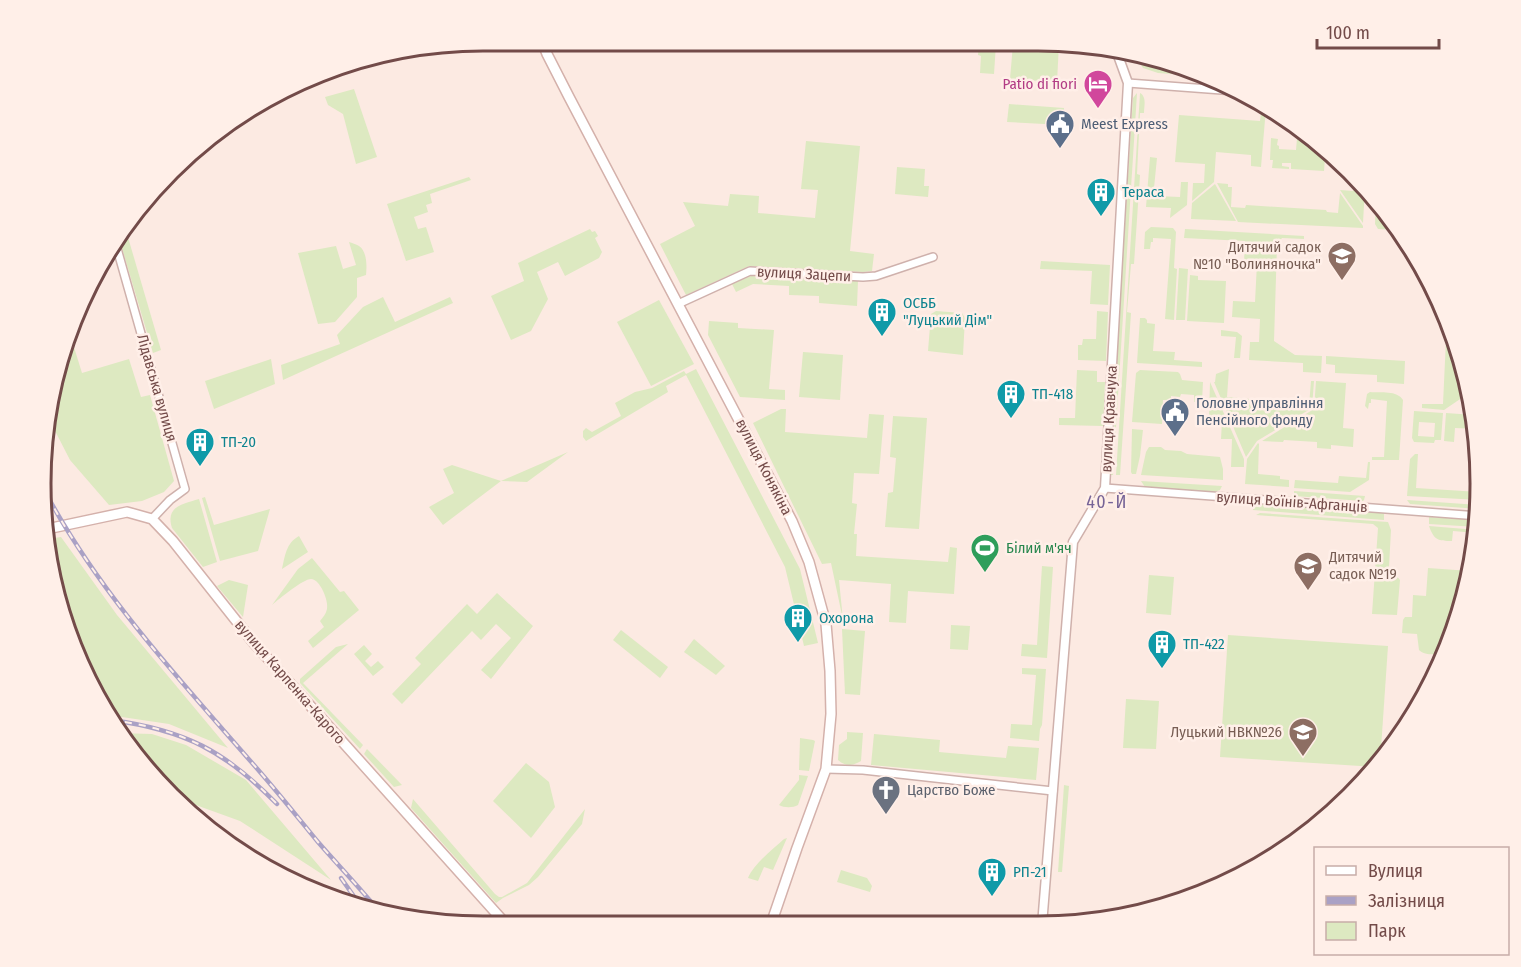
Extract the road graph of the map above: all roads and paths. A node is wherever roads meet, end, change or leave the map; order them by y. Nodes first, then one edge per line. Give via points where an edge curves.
1 (546, 51) edge
2 (1119, 59) edge
3 (1128, 83) junction
4 (1215, 89) edge
5 (118, 252) edge
6 (933, 257) dead end
7 (678, 304) junction
8 (1104, 488) junction
9 (1469, 515) edge
10 (152, 519) junction
11 (54, 527) edge
12 (826, 769) junction
13 (1053, 791) junction
14 (499, 916) edge
15 (774, 916) edge
16 (1043, 916) edge

1 - 7 main road, вулиця Конякіна
2 - 3 street, вулиця Кравчука
3 - 4 street
3 - 8 street, вулиця Кравчука
5 - 10 street, Лідавська вулиця via 185,489
6 - 7 street, вулиця Зацепи via 863,277 750,271
7 - 12 main road, вулиця Конякіна via 792,521 809,562 826,624 830,670
8 - 9 street, вулиця Воїнів-Афганців
8 - 13 street, вулиця Кравчука via 1073,542
10 - 11 main road via 127,512
10 - 14 main road, вулиця Карпенка-Карого via 253,642
12 - 13 street
12 - 15 main road, вулиця Конякіна
13 - 16 street, вулиця Кравчука

